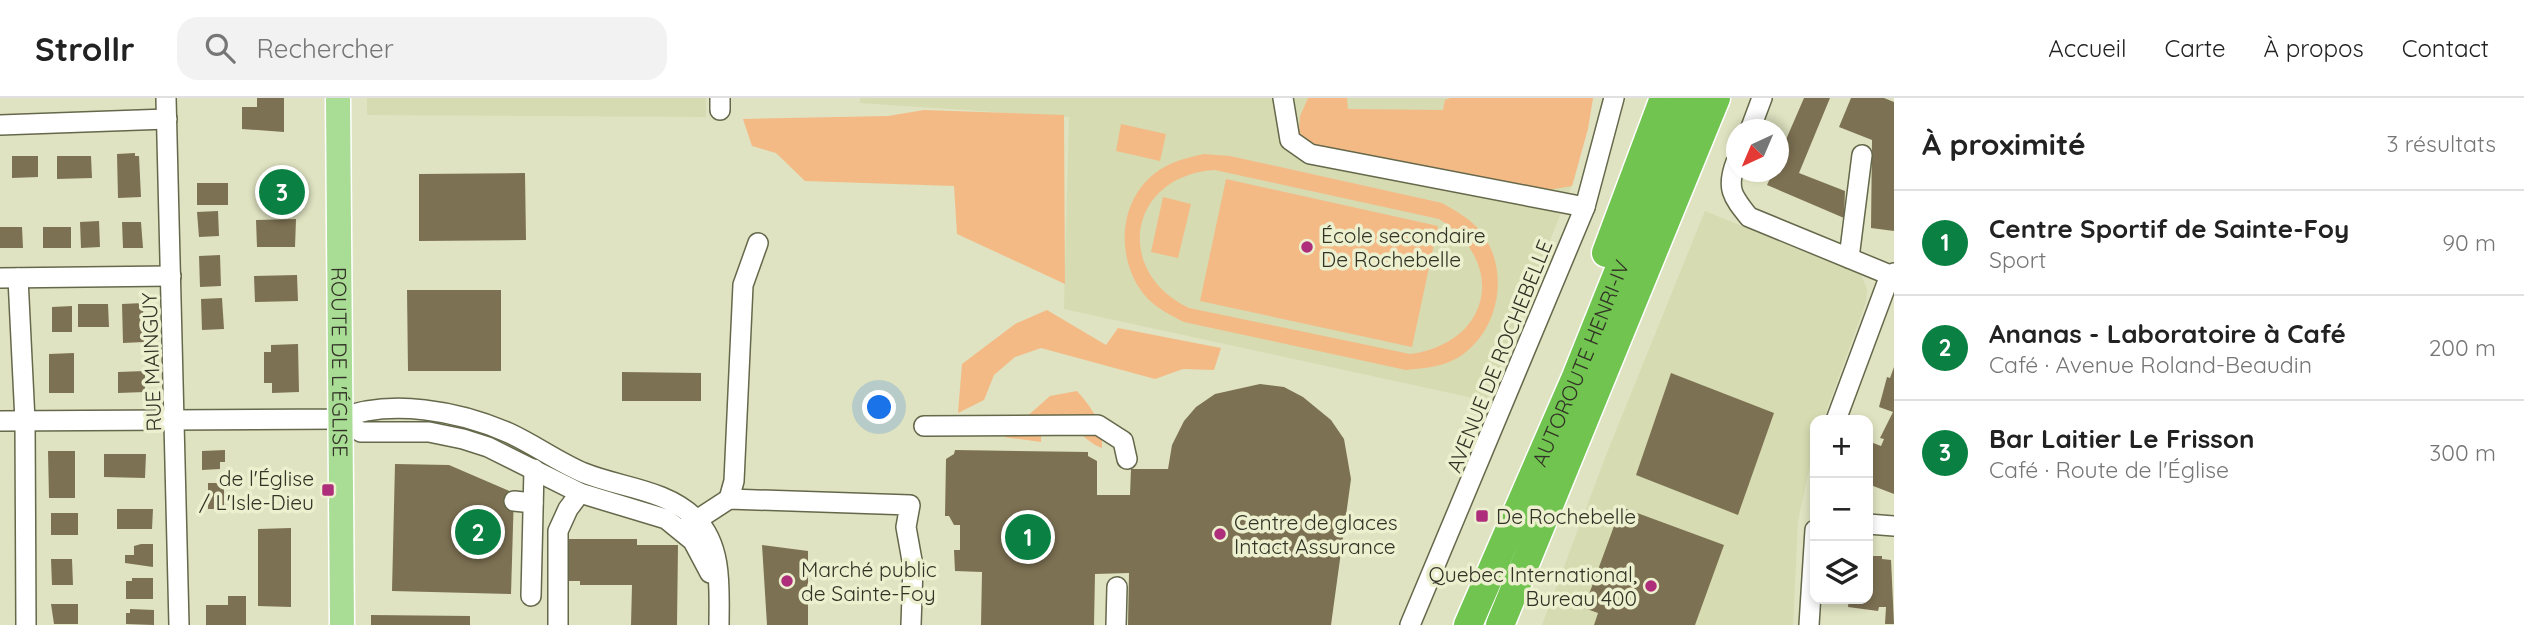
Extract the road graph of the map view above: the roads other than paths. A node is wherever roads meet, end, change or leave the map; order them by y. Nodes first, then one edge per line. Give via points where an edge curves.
1 (166, 98) edge
2 (338, 98) edge
3 (1283, 98) edge
4 (1614, 98) edge
5 (1653, 98) edge
6 (1664, 98) edge
7 (1688, 98) edge
8 (1716, 98) edge
9 (1762, 98) edge
10 (167, 119) junction
11 (1754, 119) edge
12 (0, 125) edge
13 (1643, 149) junction
14 (1863, 155) dead end
15 (1730, 182) edge
16 (1585, 207) junction
17 (758, 243) dead end
18 (1849, 258) junction
19 (1892, 274) edge
20 (170, 276) junction
21 (9, 278) edge
22 (1838, 415) edge
23 (339, 419) junction
24 (176, 420) junction
25 (0, 421) edge
26 (25, 421) junction
27 (924, 426) dead end
28 (1127, 459) dead end
29 (534, 469) junction
30 (580, 493) junction
31 (729, 499) junction
32 (1873, 524) edge
33 (690, 525) junction
34 (1894, 526) edge
35 (1507, 531) junction
36 (1814, 541) edge
37 (1117, 587) dead end
38 (531, 596) dead end
39 (26, 625) edge
40 (179, 625) edge
41 (342, 625) edge
42 (558, 625) edge
43 (719, 625) edge
44 (911, 625) edge
45 (1116, 625) edge
46 (1410, 625) edge
47 (1468, 625) edge
48 (1500, 625) edge
49 (1809, 625) edge

1 - 10 street, RUE MAINGUY
2 - 23 main road, ROUTE DE L'ÉGLISE
3 - 16 street via 1290,140 1310,154
4 - 16 street, AVENUE DE ROCHEBELLE
5 - 13 highway
6 - 13 highway
7 - 35 highway, AUTOROUTE HENRI-IV via 1576,377
8 - 48 highway, AUTOROUTE HENRI-IV
9 - 11 street
10 - 12 street
10 - 20 street, RUE MAINGUY
13 - 35 highway via 1559,370
14 - 18 street
15 - 18 street via 1735,199 1749,217
16 - 46 street, AVENUE DE ROCHEBELLE
17 - 31 street via 743,285 734,481
18 - 19 street
19 - 22 street
20 - 21 street
20 - 24 street, RUE MAINGUY
21 - 26 street
23 - 24 street
23 - 29 street via 361,432 429,432 463,439
23 - 33 street via 361,410 424,410 462,417 508,433 585,473 659,495
23 - 41 main road, ROUTE DE L'ÉGLISE
24 - 26 street
24 - 40 street, RUE MAINGUY
25 - 26 street
26 - 39 street
27 - 28 street via 1098,425 1123,441
29 - 30 street
29 - 38 street via 524,502
30 - 33 street
30 - 42 street via 558,531
31 - 33 street
31 - 44 street via 910,505 906,527 913,566
32 - 34 street
33 - 43 street via 718,597
35 - 47 highway, AUTOROUTE HENRI-IV
36 - 49 street
37 - 45 street

